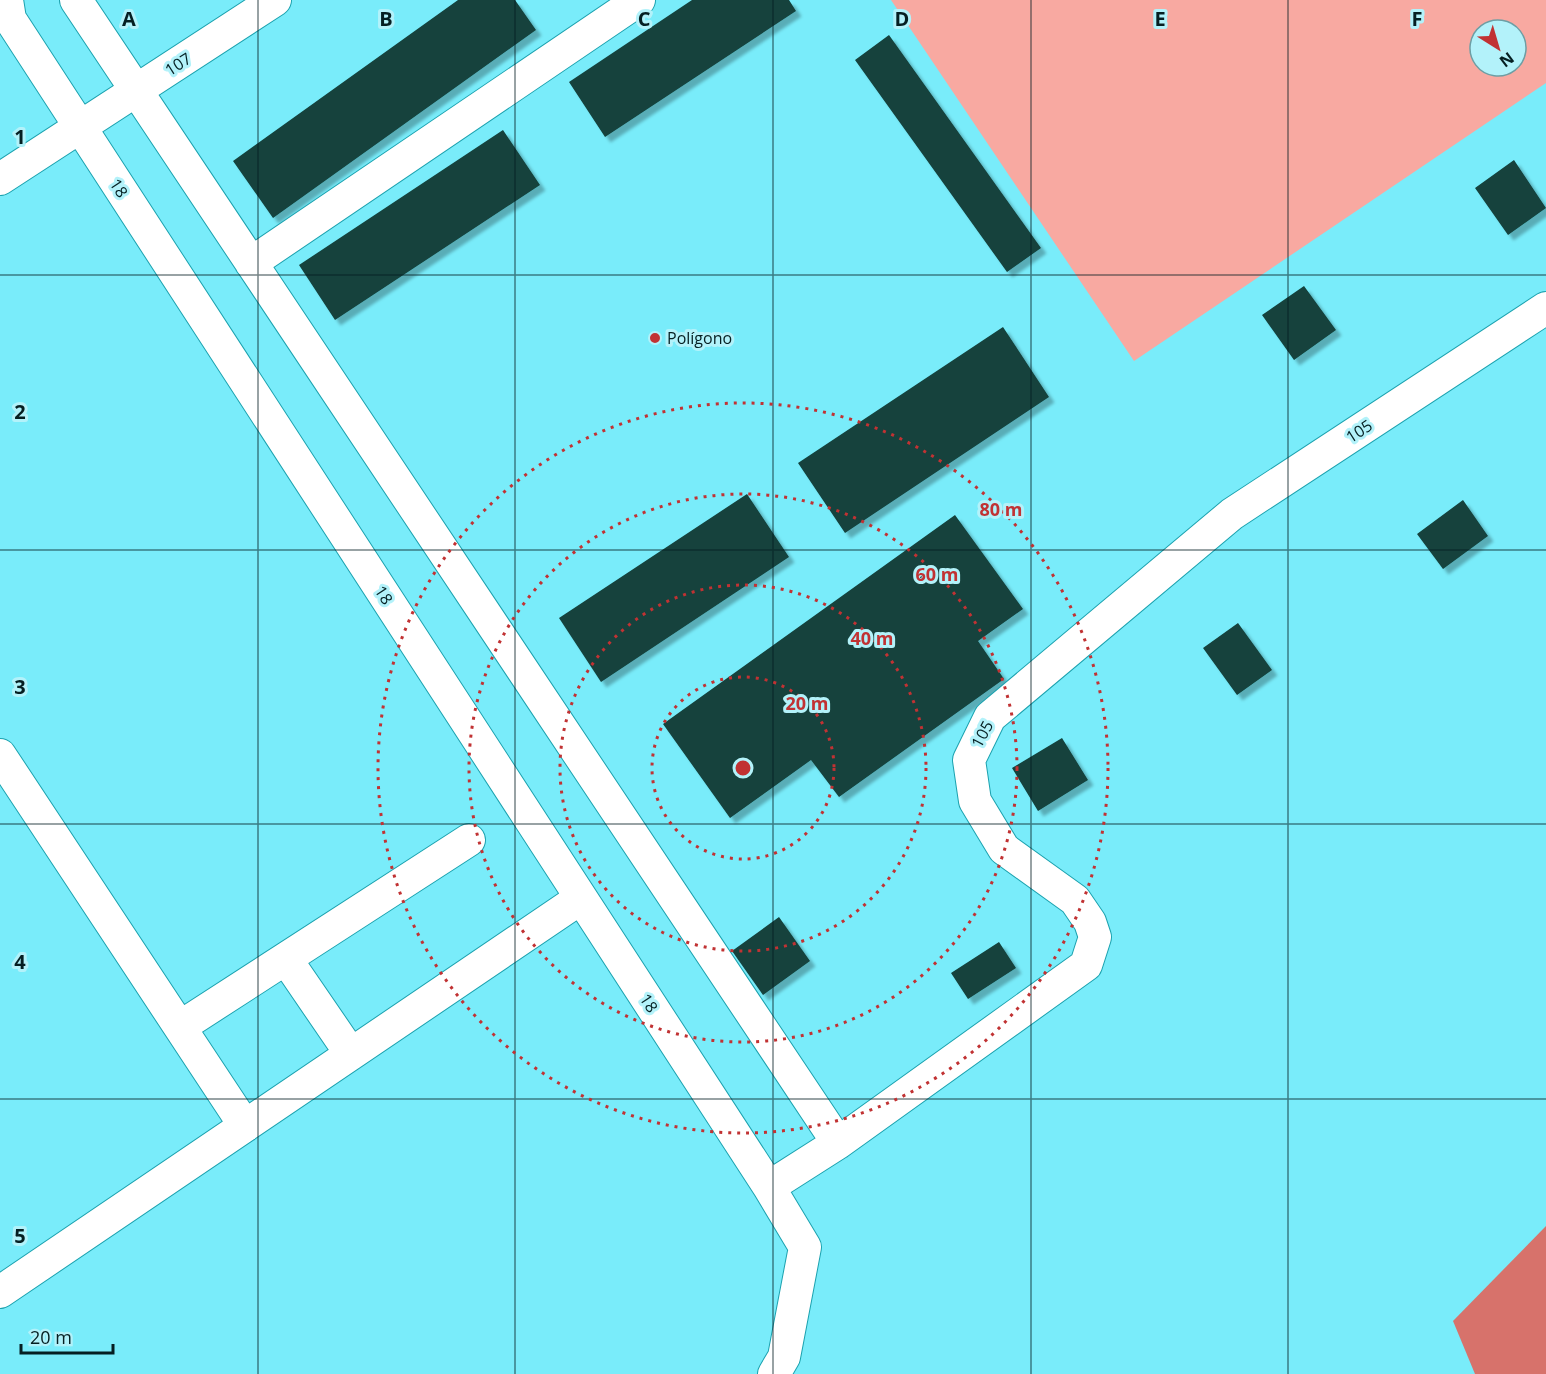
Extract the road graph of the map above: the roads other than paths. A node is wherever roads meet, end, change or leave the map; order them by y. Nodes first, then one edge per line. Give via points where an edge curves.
1 (7, 0) edge
2 (76, 0) edge
3 (275, 0) edge
4 (639, 0) edge
5 (136, 91) junction
6 (80, 127) junction
7 (0, 179) edge
8 (251, 263) junction
9 (1546, 308) edge
10 (0, 755) edge
11 (469, 840) dead end
12 (581, 898) junction
13 (286, 959) junction
14 (180, 1027) junction
15 (351, 1054) junction
16 (244, 1126) junction
17 (838, 1143) junction
18 (769, 1187) junction
19 (0, 1292) edge
20 (774, 1374) edge

1 - 6 street, 18 via 10,19
2 - 5 street
3 - 5 street, 107
4 - 8 street
5 - 6 street, 107
5 - 8 street
6 - 7 street, 107
6 - 12 street, 18
8 - 17 street
9 - 17 street, 105 via 1232,514 990,717 969,760 975,801 1004,849 1080,907 1095,937 1086,965
10 - 14 street
11 - 13 street
12 - 15 street
12 - 18 street, 18
13 - 14 street
13 - 15 street
14 - 16 street
15 - 16 street
16 - 19 street
17 - 18 street, 105
18 - 20 street, 18 via 805,1248 784,1357

